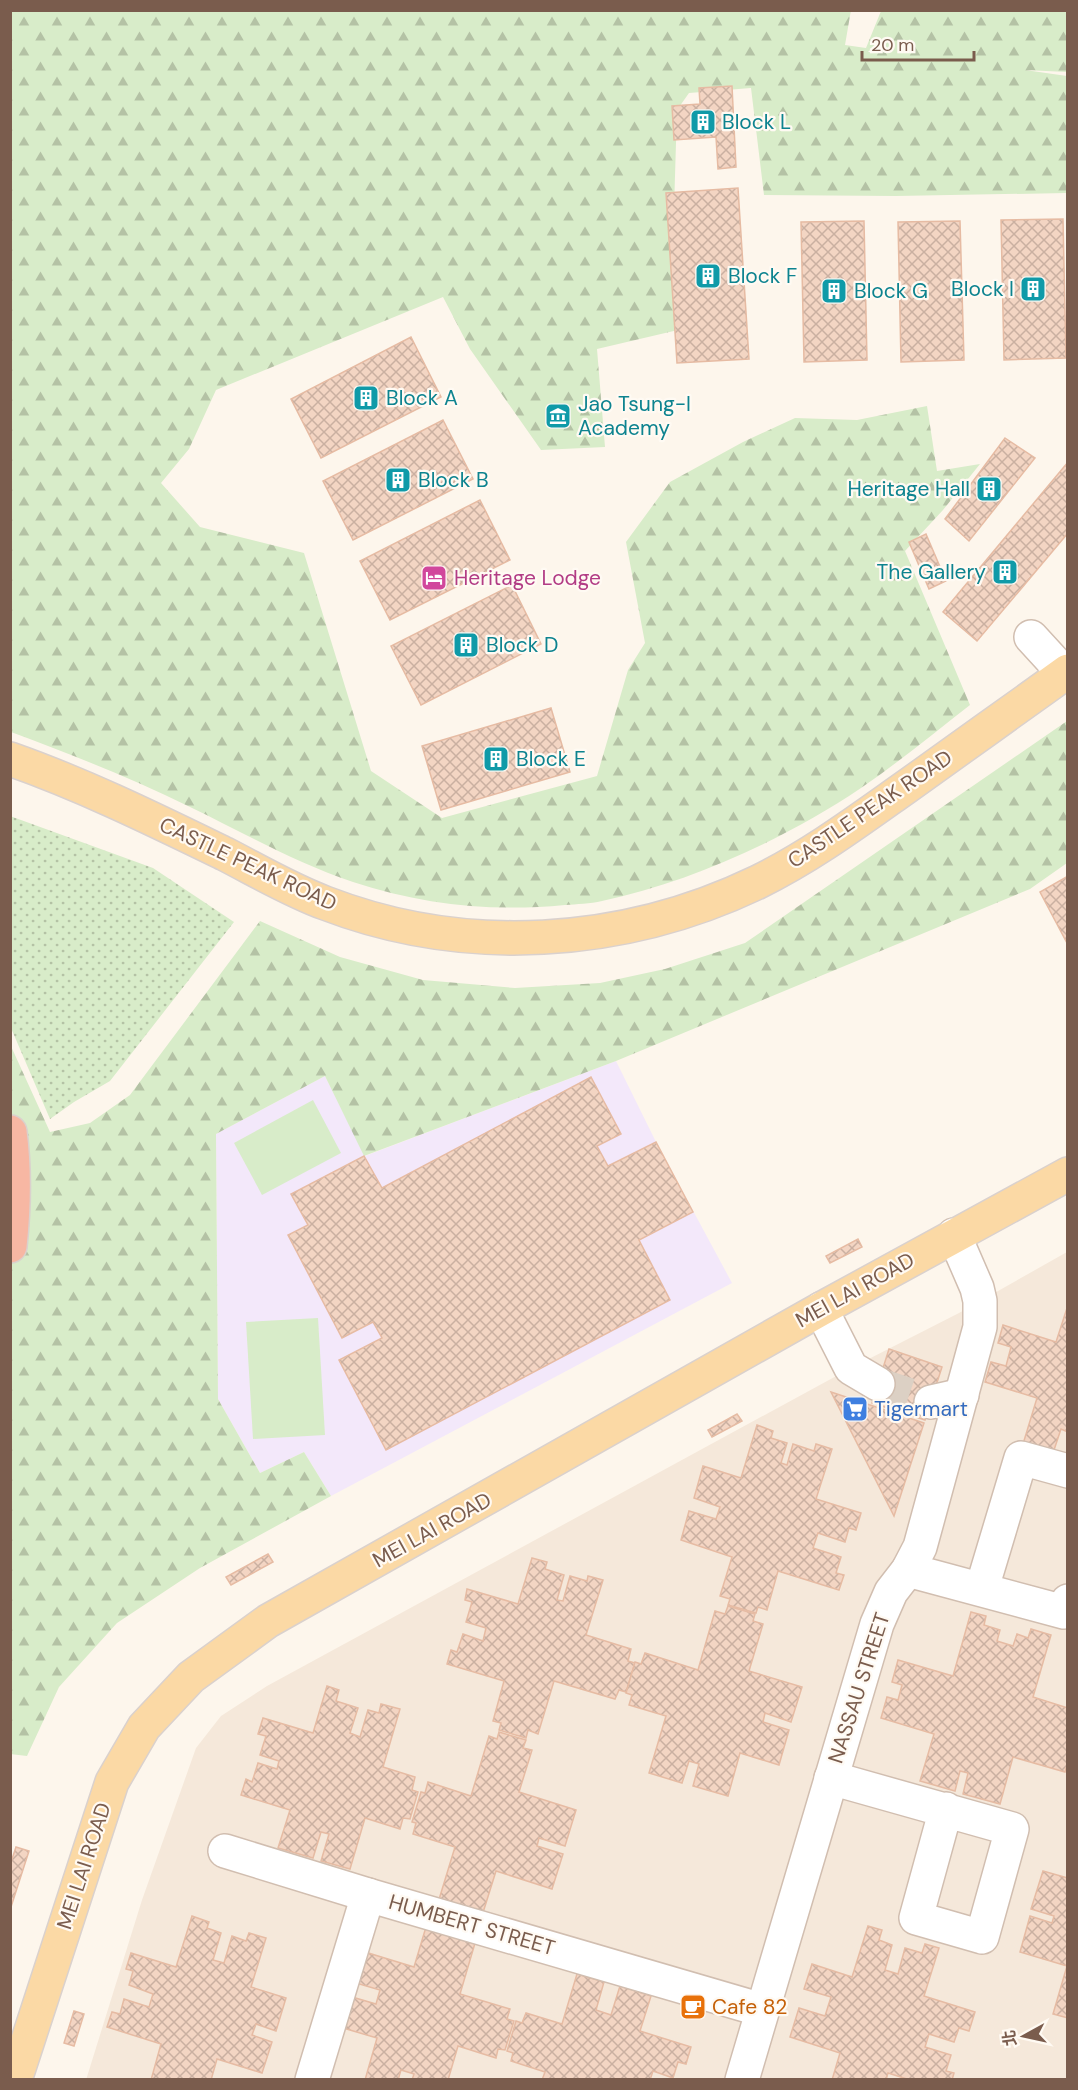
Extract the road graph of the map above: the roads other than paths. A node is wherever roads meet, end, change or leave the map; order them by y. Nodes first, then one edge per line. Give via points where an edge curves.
1 (1031, 637) dead end
2 (1066, 672) edge
3 (10, 759) edge
4 (10, 1132) edge
5 (1068, 1174) edge
6 (954, 1235) junction
7 (10, 1246) edge
8 (821, 1309) junction
9 (870, 1373) tunnel mouth
10 (1068, 1471) edge
11 (908, 1569) junction
12 (982, 1588) junction
13 (1068, 1601) edge
14 (831, 1778) junction
15 (946, 1809) dead end
16 (225, 1851) dead end
17 (368, 1895) junction
18 (762, 2010) junction
19 (15, 2079) edge
20 (312, 2079) edge
21 (742, 2079) edge

1 - 2 street
2 - 3 main road, CASTLE PEAK ROAD via 839,835 756,883 626,927 537,939 446,934 365,917 324,903 142,814
4 - 7 highway via 14,1207
5 - 6 main road, MEI LAI ROAD
6 - 8 main road, MEI LAI ROAD
6 - 11 street, NASSAU STREET via 980,1301 980,1327 943,1394 920,1547
8 - 9 street
8 - 19 main road, MEI LAI ROAD via 268,1622 191,1677 144,1726 112,1782
10 - 12 street via 1021,1458
11 - 12 street
11 - 14 street, NASSAU STREET via 891,1592 877,1624
12 - 13 street via 1064,1612
14 - 15 street
14 - 18 street, NASSAU STREET
16 - 17 street
17 - 18 street, HUMBERT STREET
17 - 20 street, HUMBERT STREET
18 - 21 street, NASSAU STREET

